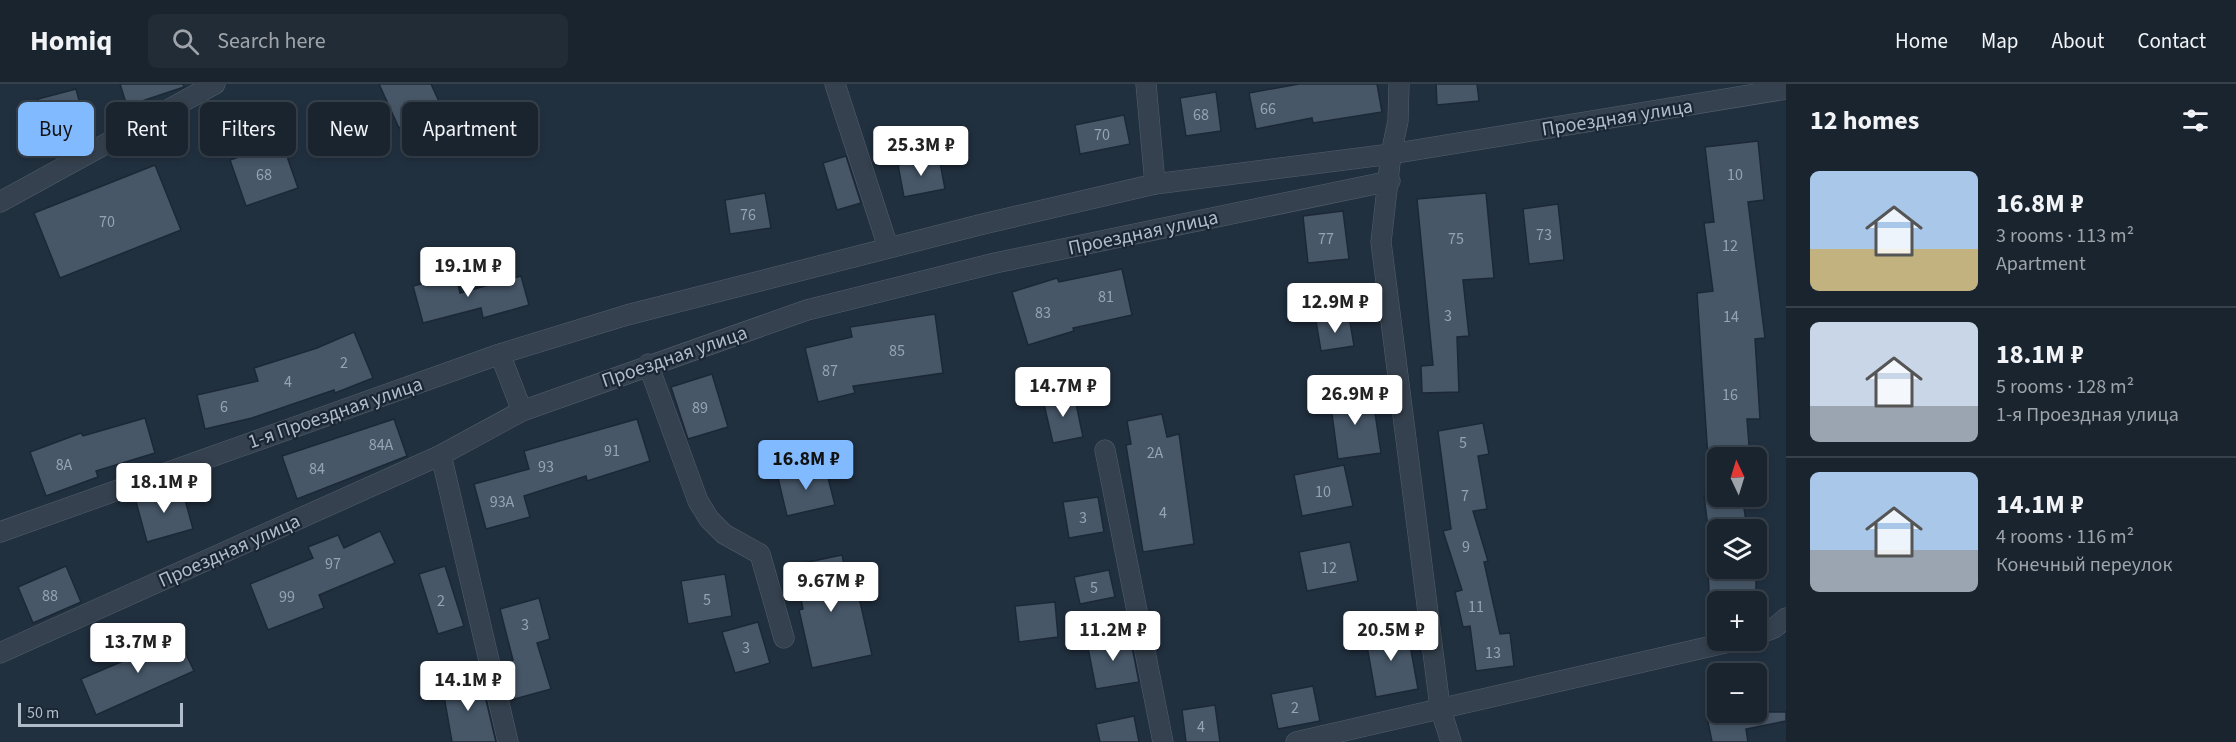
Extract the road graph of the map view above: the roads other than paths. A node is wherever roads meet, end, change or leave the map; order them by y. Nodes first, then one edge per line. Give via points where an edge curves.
1 (215, 84) edge
2 (835, 84) edge
3 (1146, 84) edge
4 (1399, 84) edge
5 (1786, 89) edge
6 (1391, 154) junction
7 (1390, 181) junction
8 (1155, 184) junction
9 (0, 202) edge
10 (888, 247) junction
11 (500, 354) junction
12 (648, 364) junction
13 (522, 411) junction
14 (1105, 450) dead end
15 (441, 455) junction
16 (0, 532) edge
17 (1786, 618) edge
18 (1767, 631) edge
19 (784, 638) dead end
20 (1707, 647) edge
21 (0, 653) edge
22 (1440, 707) junction
23 (508, 742) edge
24 (1163, 742) edge
25 (1296, 742) edge
26 (1451, 742) edge

1 - 9 street
2 - 10 street
3 - 8 street
4 - 6 street via 1398,120
5 - 6 street, Проездная улица
6 - 7 street
6 - 8 street, Проездная улица
7 - 12 street, Проездная улица via 995,262 807,310
7 - 22 street via 1381,242
8 - 10 street, Проездная улица
10 - 11 street, Проездная улица via 627,315
11 - 13 street
11 - 16 street, 1-я Проездная улица
12 - 13 street, Проездная улица
12 - 19 street via 698,501 724,534 760,554
13 - 15 street, Проездная улица
14 - 24 street
15 - 21 street, Проездная улица
15 - 23 street
17 - 18 street
20 - 22 street
22 - 25 street
22 - 26 street

